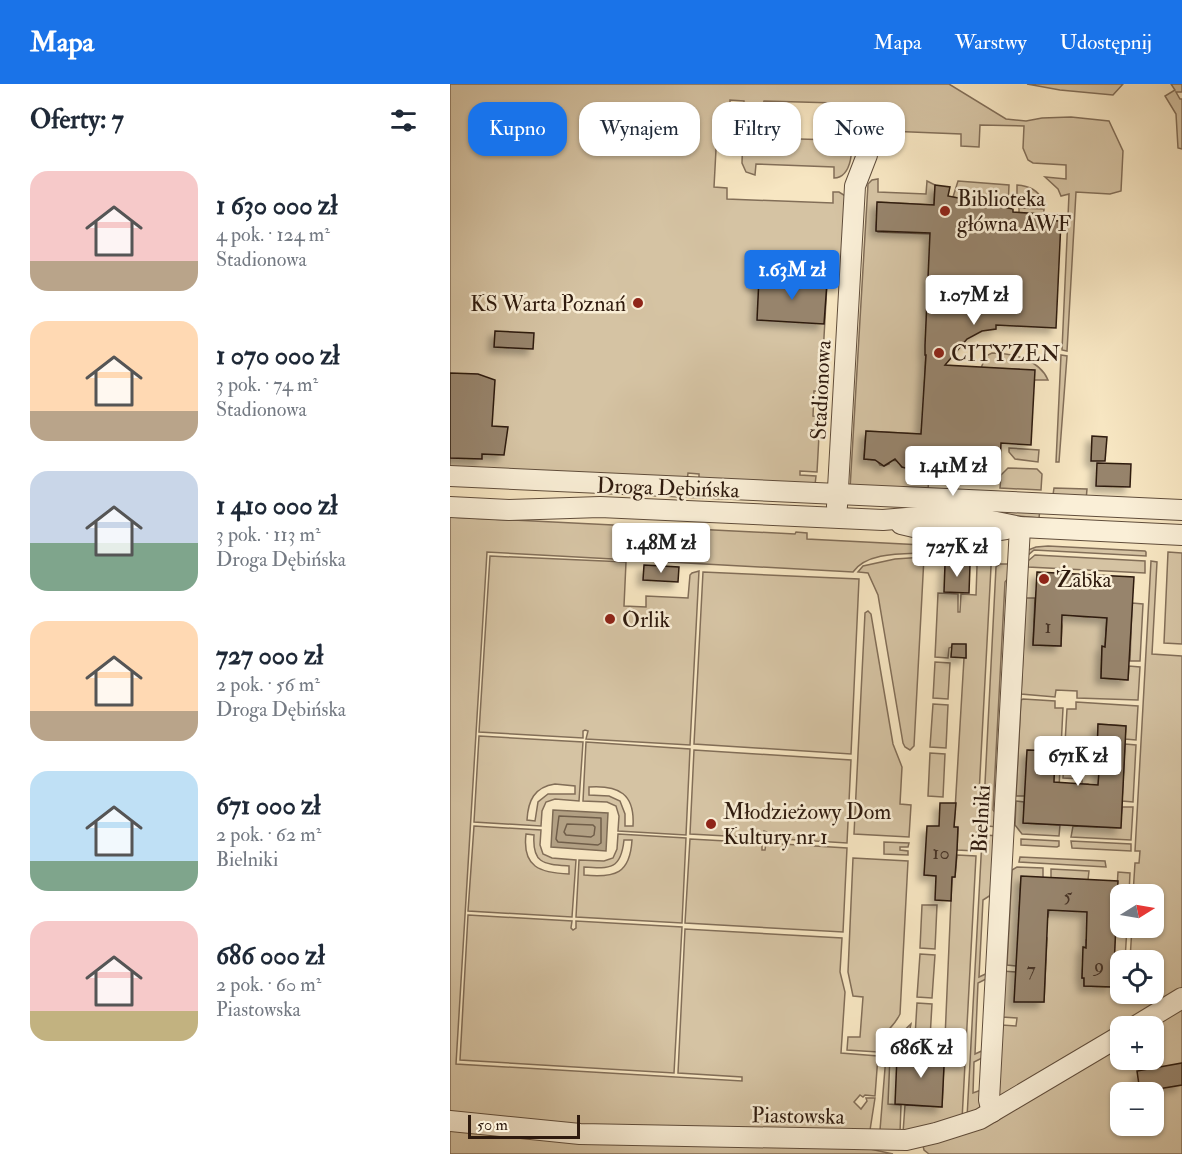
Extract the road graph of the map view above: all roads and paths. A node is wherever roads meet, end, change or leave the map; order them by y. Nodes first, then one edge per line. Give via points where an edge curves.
1 (867, 156) edge
2 (450, 476) edge
3 (761, 490) junction
4 (838, 494) junction
5 (1047, 504) junction
6 (450, 507) edge
7 (1146, 509) junction
8 (1182, 510) edge
9 (759, 515) junction
10 (836, 518) junction
11 (1020, 527) junction
12 (1046, 529) junction
13 (1145, 533) junction
14 (1182, 535) edge
15 (1182, 998) edge
16 (1152, 1016) edge
17 (1110, 1042) edge
18 (992, 1112) junction
19 (450, 1121) edge

1 - 4 street, Stadionowa via 855,186
2 - 3 street
3 - 4 street
3 - 9 street
4 - 5 street
4 - 10 street, Stadionowa
5 - 7 street
5 - 12 street
6 - 9 street, Droga Dębińska via 600,507
7 - 8 street
7 - 13 street
9 - 10 street, Droga Dębińska
10 - 11 street, Droga Dębińska via 883,520 931,531 973,534
11 - 12 street, Droga Dębińska
11 - 18 street, Bielniki via 989,1100
12 - 13 street, Droga Dębińska
13 - 14 street, Droga Dębińska
15 - 16 street
17 - 18 street, Piastowska
18 - 19 street, Piastowska via 919,1138 885,1140 580,1134

